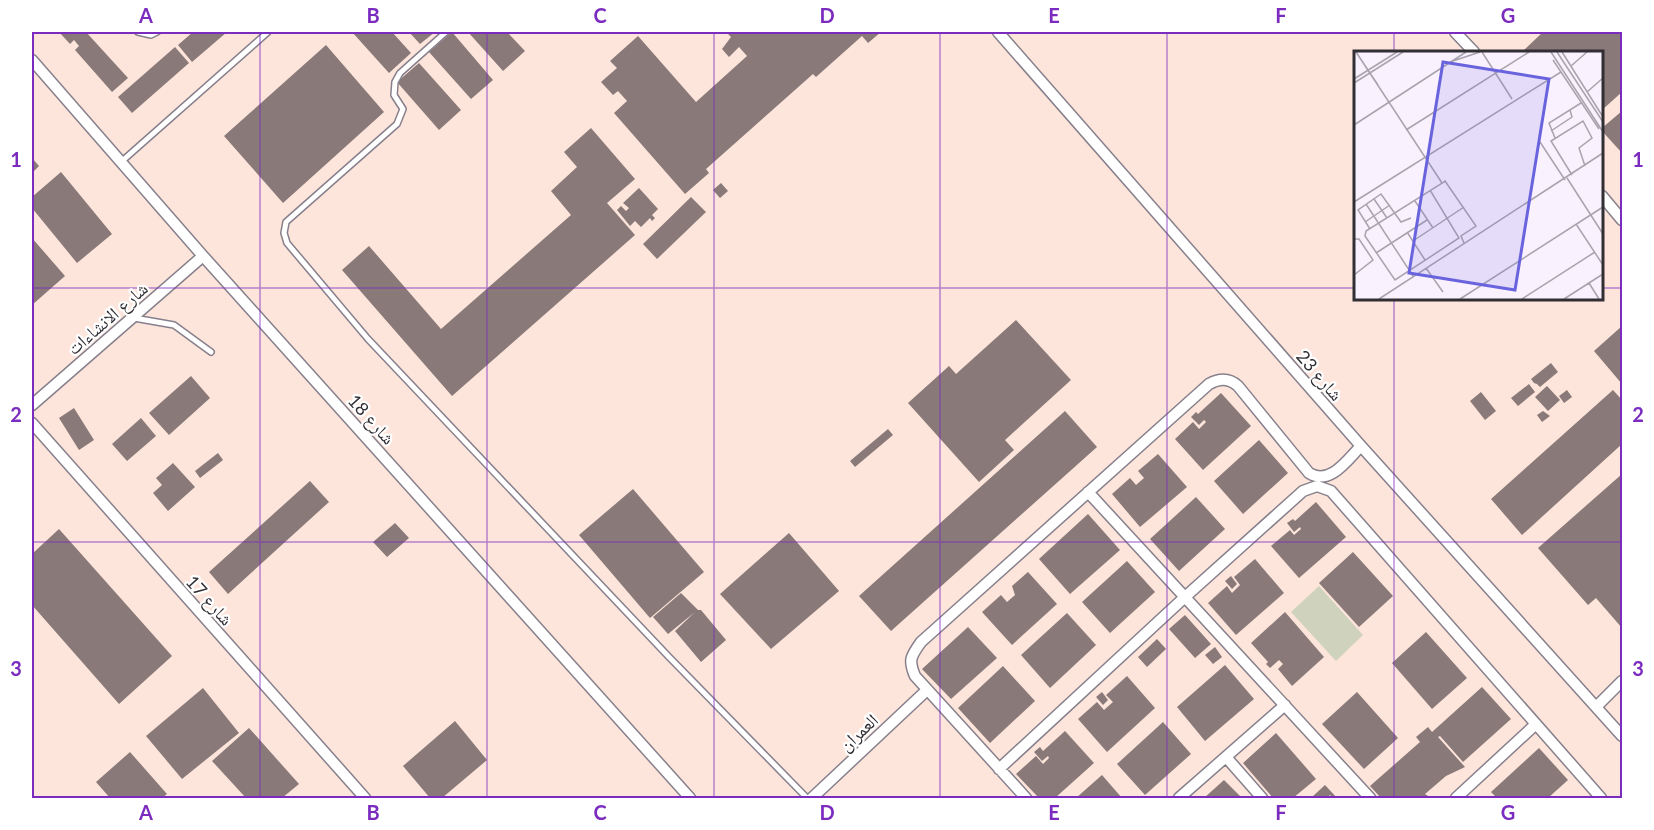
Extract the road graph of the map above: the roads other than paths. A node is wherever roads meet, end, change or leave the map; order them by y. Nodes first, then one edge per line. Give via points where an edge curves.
1 (138, 32) edge
2 (157, 32) edge
3 (268, 32) edge
4 (446, 32) edge
5 (998, 32) edge
6 (1455, 32) edge
7 (1472, 51) edge
8 (32, 60) edge
9 (121, 162) junction
10 (1603, 197) edge
11 (1623, 220) edge
12 (203, 256) junction
13 (132, 318) junction
14 (211, 352) dead end
15 (32, 405) edge
16 (32, 423) edge
17 (1361, 446) junction
18 (1088, 492) junction
19 (1185, 597) junction
20 (1623, 681) edge
21 (927, 690) junction
22 (1285, 705) junction
23 (1596, 707) junction
24 (1536, 724) junction
25 (1623, 736) edge
26 (1226, 757) junction
27 (999, 768) junction
28 (365, 798) edge
29 (690, 798) edge
30 (807, 798) edge
31 (812, 798) edge
32 (1026, 798) edge
33 (1179, 798) edge
34 (1262, 798) edge
35 (1370, 798) edge
36 (1456, 798) edge
37 (1601, 798) edge

1 - 2 lane
3 - 9 lane
4 - 30 lane via 395,82 394,95 403,109 397,124 286,222 287,243 368,339
5 - 17 street, شارع 23
6 - 7 street
8 - 9 street, شارع 18
9 - 12 street, شارع 18
10 - 11 street
12 - 13 street, شارع الانشاءات
12 - 29 street, شارع 18
13 - 14 lane via 174,325
13 - 15 street, شارع الانشاءات
16 - 28 street, شارع 17
17 - 18 street via 1331,475 1313,476 1238,386 1221,379 1209,384
17 - 23 street, شارع 23
18 - 19 street
18 - 21 street via 921,642 911,656 911,667
19 - 22 street
19 - 24 street via 1303,491 1317,486 1327,489
19 - 27 street
20 - 23 street
21 - 27 street
21 - 31 street, العمران
22 - 26 street
22 - 35 street
23 - 25 street, شارع 23
24 - 36 street
24 - 37 street
26 - 33 street
26 - 34 street
27 - 32 street

